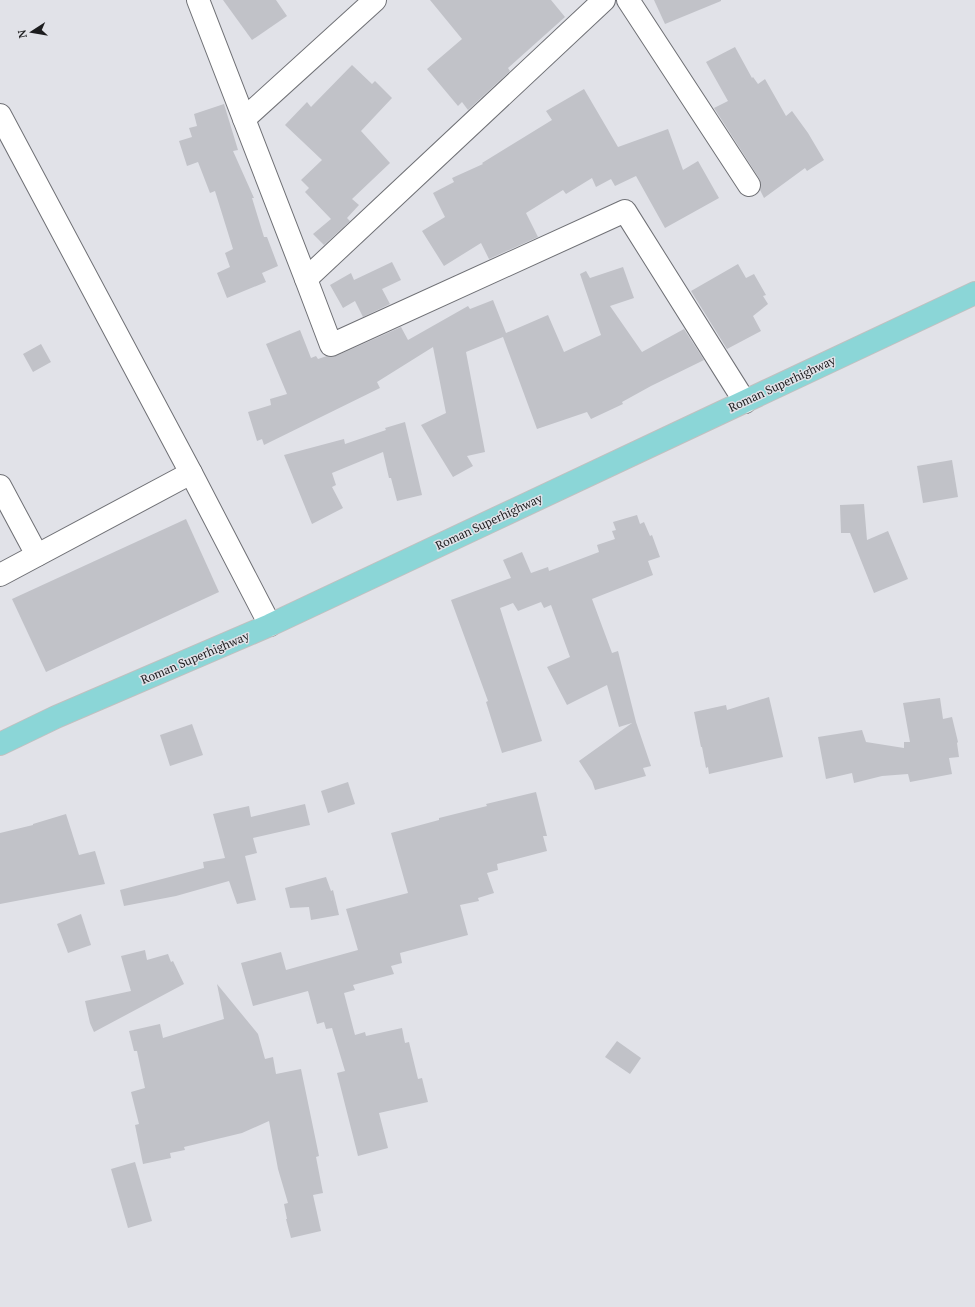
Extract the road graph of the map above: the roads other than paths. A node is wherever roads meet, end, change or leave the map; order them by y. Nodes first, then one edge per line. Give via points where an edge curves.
1 (198, 0) edge
2 (375, 0) edge
3 (604, 0) edge
4 (628, 0) edge
5 (0, 115) edge
6 (244, 119) junction
7 (749, 184) dead end
8 (306, 279) junction
9 (975, 293) edge
10 (745, 402) junction
11 (191, 473) junction
12 (0, 486) edge
13 (37, 555) junction
14 (0, 575) edge
15 (270, 625) junction
16 (0, 744) edge

1 - 6 street
2 - 6 street
3 - 8 street
4 - 7 street
5 - 11 street
6 - 8 street
8 - 10 street via 331,345 625,211
9 - 10 main road, Roman Superhighway
10 - 15 main road, Roman Superhighway
11 - 13 street
11 - 15 street
12 - 13 street
13 - 14 street
15 - 16 main road, Roman Superhighway via 56,717

